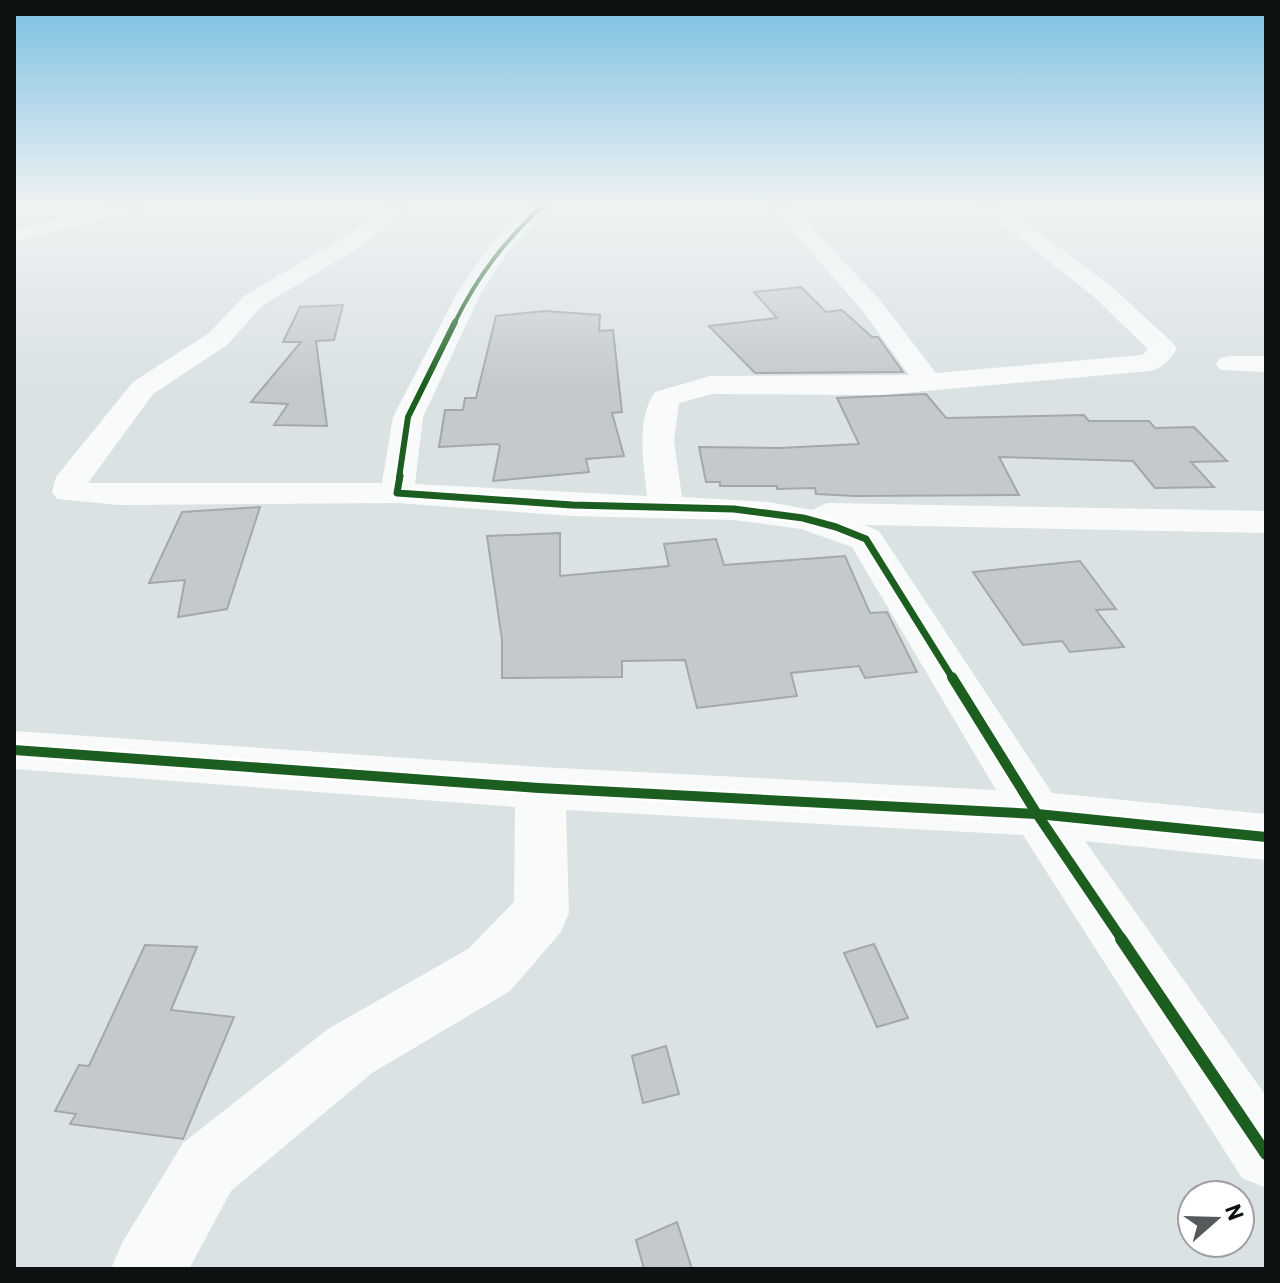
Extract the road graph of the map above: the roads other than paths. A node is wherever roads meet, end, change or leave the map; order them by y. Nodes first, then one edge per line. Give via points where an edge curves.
1 (313, 265) edge
2 (488, 265) edge
3 (834, 265) edge
4 (1066, 265) edge
5 (1230, 364) dead end
6 (1266, 364) edge
7 (928, 382) junction
8 (397, 493) junction
9 (666, 509) junction
10 (781, 513) junction
11 (1266, 522) edge
12 (14, 750) edge
13 (539, 788) junction
14 (1037, 814) junction
15 (1266, 837) edge
16 (1266, 1154) edge
17 (148, 1269) edge

1 - 8 street via 253,301 218,339 143,388 73,477 69,492
2 - 8 street via 408,417
3 - 7 street
4 - 7 street via 1163,349 1150,363
5 - 6 street
7 - 9 street via 710,385 665,398 658,441
8 - 9 street
9 - 10 street
10 - 11 street
10 - 14 street via 836,524 866,539
12 - 13 street
13 - 14 street
13 - 17 street via 541,913 489,970 350,1051 207,1167
14 - 15 street
14 - 16 street

